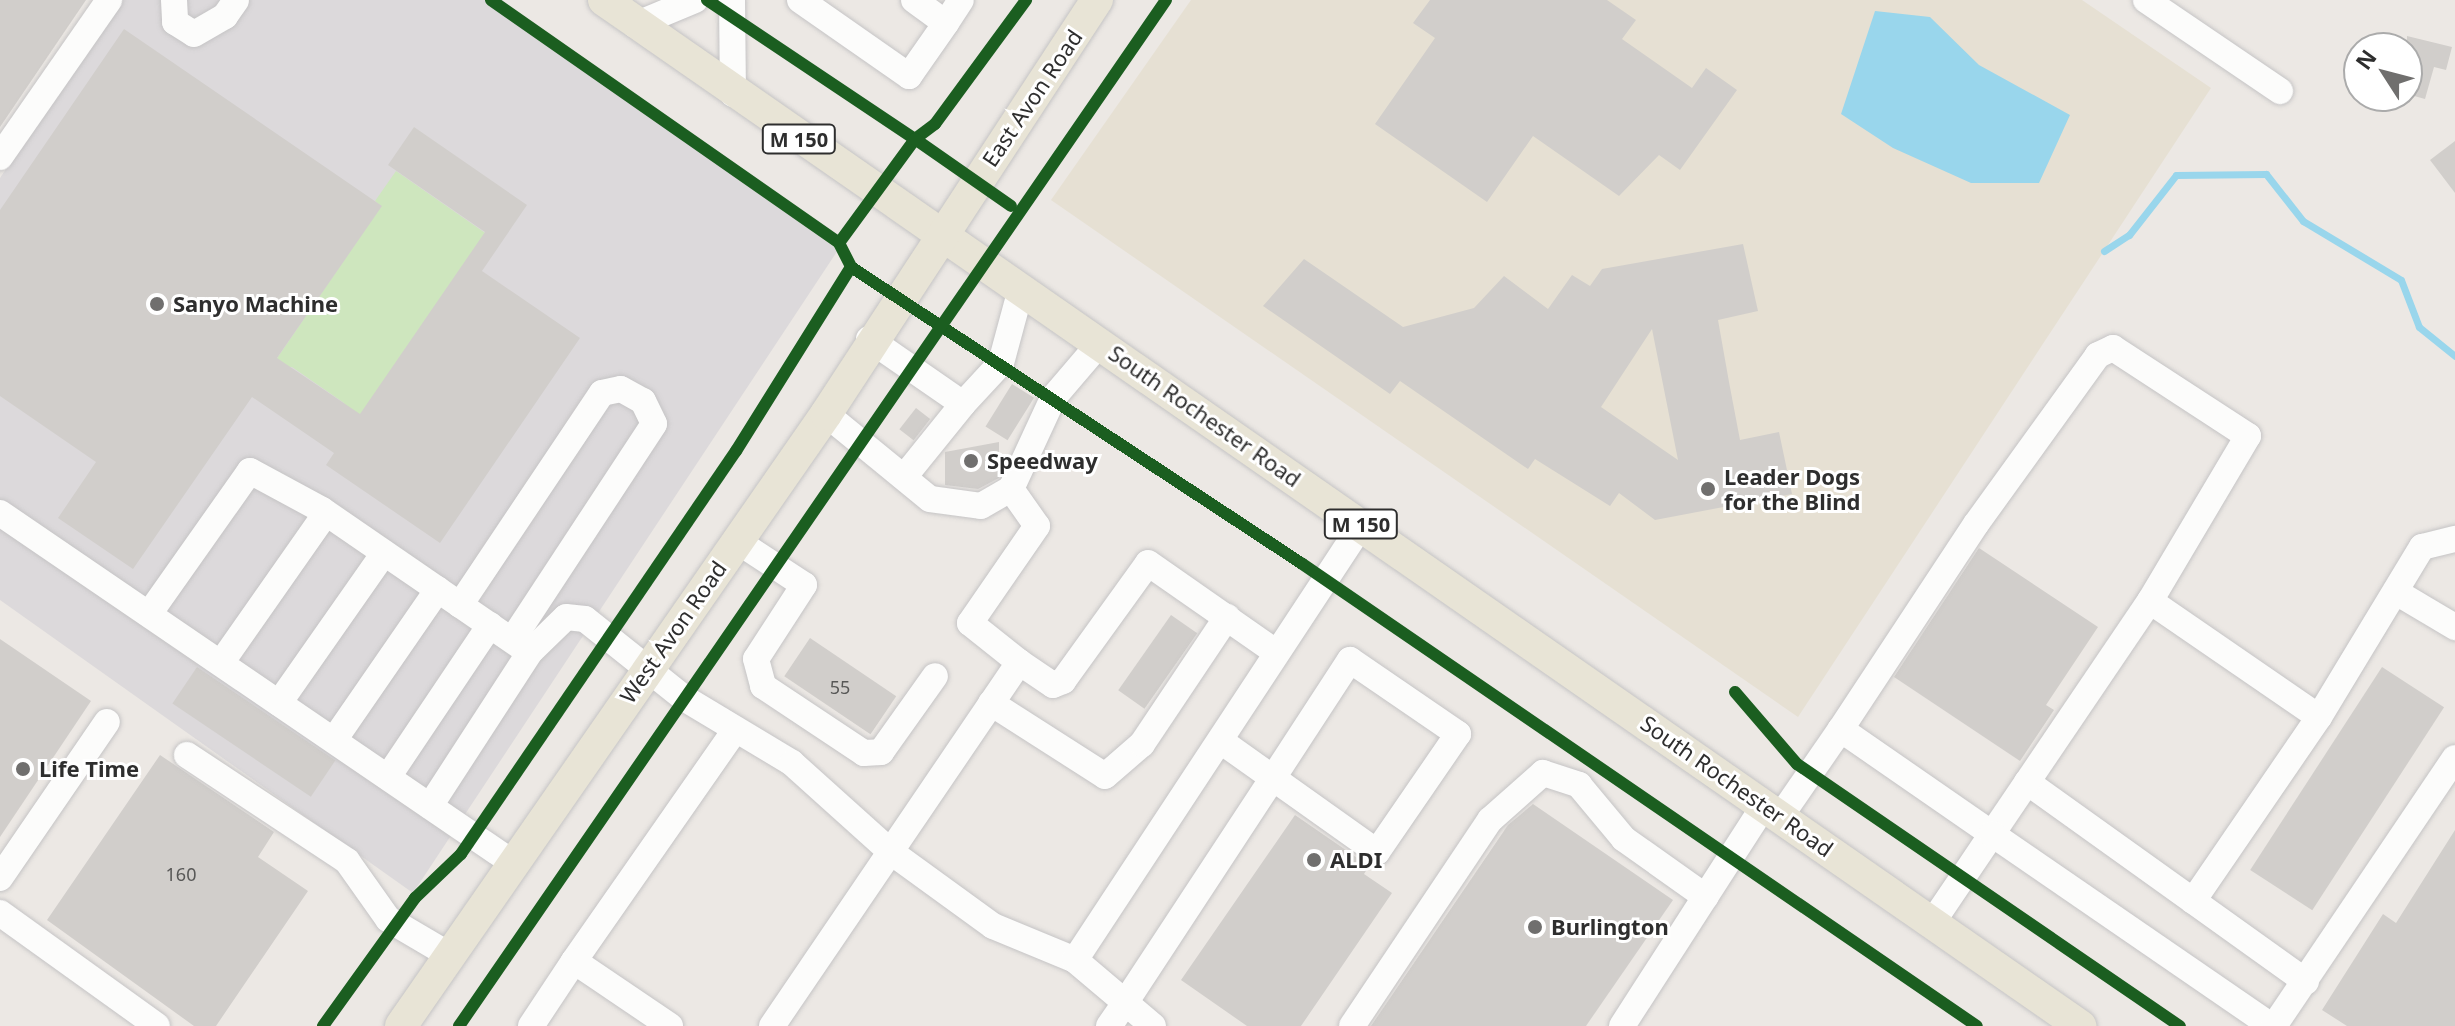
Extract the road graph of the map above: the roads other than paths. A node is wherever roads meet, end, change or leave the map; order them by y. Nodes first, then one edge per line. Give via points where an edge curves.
1 (109, 0) edge
2 (176, 0) edge
3 (221, 0) edge
4 (236, 0) edge
5 (604, 0) edge
6 (695, 0) edge
7 (732, 0) edge
8 (800, 0) edge
9 (914, 0) edge
10 (961, 0) edge
11 (1097, 0) edge
12 (2146, 0) edge
13 (946, 23) junction
14 (635, 25) junction
15 (2280, 91) dead end
16 (733, 94) junction
17 (0, 157) edge
18 (940, 235) junction
19 (1021, 289) junction
20 (869, 339) junction
21 (1100, 343) junction
22 (963, 404) junction
23 (826, 414) junction
24 (904, 477) junction
25 (1011, 489) junction
26 (0, 513) edge
27 (326, 513) junction
28 (1362, 524) junction
29 (2455, 539) edge
30 (737, 541) junction
31 (384, 553) junction
32 (438, 589) junction
33 (2396, 592) junction
34 (2150, 601) junction
35 (460, 605) junction
36 (149, 614) junction
37 (1227, 617) junction
38 (490, 625) junction
39 (2455, 627) edge
40 (521, 646) junction
41 (1274, 651) junction
42 (1019, 662) junction
43 (221, 663) junction
44 (647, 669) junction
45 (935, 676) dead end
46 (279, 703) junction
47 (991, 703) junction
48 (2319, 717) junction
49 (107, 722) dead end
50 (1840, 730) junction
51 (734, 732) junction
52 (334, 740) junction
53 (1221, 741) junction
54 (187, 755) dead end
55 (2455, 758) edge
56 (388, 777) junction
57 (1273, 778) junction
58 (2027, 782) junction
59 (430, 806) junction
60 (1772, 811) junction
61 (1992, 834) junction
62 (891, 852) junction
63 (513, 863) junction
64 (0, 878) edge
65 (1706, 897) junction
66 (2193, 901) junction
67 (0, 913) edge
68 (1932, 923) junction
69 (449, 955) junction
70 (1075, 960) junction
71 (574, 961) junction
72 (2306, 982) junction
73 (1125, 1003) junction
74 (157, 1026) edge
75 (401, 1026) edge
76 (531, 1026) edge
77 (670, 1026) edge
78 (772, 1026) edge
79 (1109, 1026) edge
80 (1153, 1026) edge
81 (1352, 1026) edge
82 (1622, 1026) edge
83 (2080, 1026) edge
84 (2272, 1026) edge

1 - 17 street
2 - 3 street via 197,17
2 - 4 street via 175,22 194,34 225,16
5 - 14 main road, South Rochester Road / M 150
6 - 14 street
7 - 16 street
8 - 13 street via 909,76
9 - 13 street
10 - 13 street
11 - 18 main road, East Avon Road
12 - 15 street
14 - 16 main road, South Rochester Road / M 150
16 - 18 main road, South Rochester Road / M 150
18 - 19 main road, South Rochester Road / M 150
18 - 20 main road, West Avon Road
19 - 21 main road, South Rochester Road / M 150
19 - 22 street via 1001,363
20 - 22 street
20 - 23 main road, West Avon Road
21 - 25 street via 1053,398
21 - 28 main road, South Rochester Road / M 150
22 - 24 street
23 - 24 street
23 - 30 main road, West Avon Road
24 - 25 street via 952,507 981,506
25 - 42 street via 1037,526 970,623
26 - 36 street
27 - 31 street
27 - 36 street via 250,471
27 - 43 street
28 - 41 street
28 - 60 main road, South Rochester Road / M 150
29 - 33 street via 2422,547
30 - 44 main road, West Avon Road
30 - 45 street via 804,585 756,659 763,686 864,753 881,752
31 - 32 street
31 - 46 street
32 - 35 street
32 - 52 street
33 - 39 street
33 - 48 street
34 - 48 street
34 - 50 street via 2248,436 2113,348 2098,355 1976,524
34 - 58 street
35 - 38 street
35 - 40 street via 602,393 621,389 643,401 654,424
36 - 43 street
37 - 41 street
37 - 42 street via 1148,563 1063,681 1053,685
37 - 47 street via 1142,744 1105,776
38 - 40 street
38 - 56 street
40 - 44 street via 566,617 585,619
40 - 59 street
41 - 53 street
42 - 47 street
43 - 46 street
44 - 51 street
44 - 63 main road, West Avon Road
46 - 52 street
47 - 62 street
48 - 66 street
49 - 64 street
50 - 60 street
50 - 61 street
51 - 62 street via 792,763
51 - 71 street
52 - 56 street
53 - 57 street
53 - 70 street
54 - 69 street via 347,861 388,919
55 - 72 street
56 - 59 street
57 - 57 street via 1377,852 1458,734 1350,660
57 - 73 street
58 - 61 street
58 - 66 street
59 - 63 street
60 - 65 street
60 - 68 main road, South Rochester Road / M 150
61 - 68 street
61 - 84 street
62 - 70 street via 993,926
62 - 78 street
63 - 69 main road, West Avon Road
65 - 81 street via 1624,839 1579,785 1543,773 1490,820
65 - 82 street
66 - 72 street
67 - 74 street
68 - 83 main road, South Rochester Road / M 150
69 - 75 main road, West Avon Road
70 - 73 street
71 - 76 street
71 - 77 street
72 - 84 street
73 - 79 street
73 - 80 street

